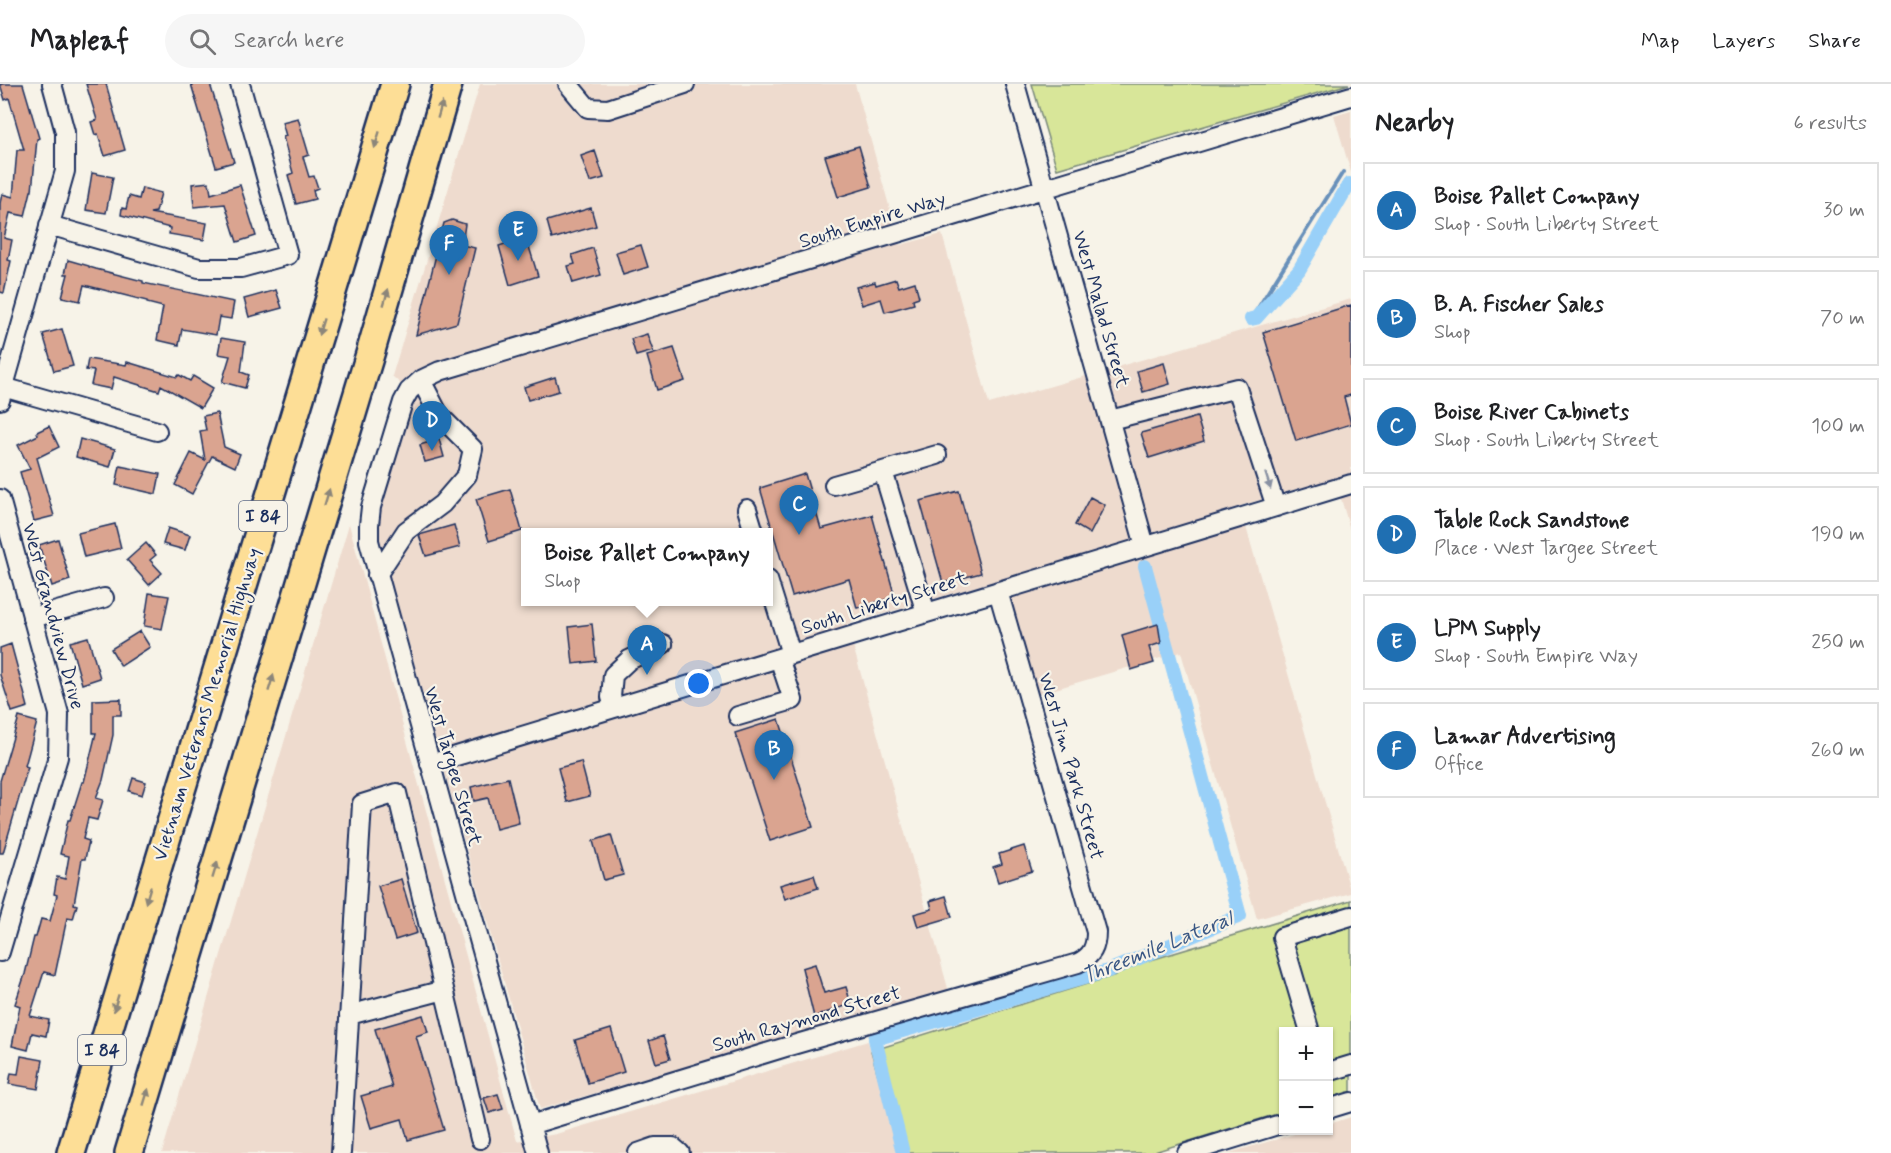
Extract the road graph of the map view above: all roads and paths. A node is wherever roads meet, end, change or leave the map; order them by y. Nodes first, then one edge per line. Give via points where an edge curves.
1 (52, 84) edge
2 (240, 84) edge
3 (394, 84) edge
4 (448, 84) edge
5 (568, 84) edge
6 (685, 84) edge
7 (1015, 84) edge
8 (1351, 98) edge
9 (1045, 190) junction
10 (49, 225) junction
11 (415, 385) junction
12 (2, 393) edge
13 (1110, 420) junction
14 (157, 431) dead end
15 (937, 455) dead end
16 (883, 471) junction
17 (1351, 484) edge
18 (834, 485) dead end
19 (1276, 507) junction
20 (1, 509) edge
21 (747, 509) dead end
22 (753, 528) edge
23 (1145, 546) junction
24 (377, 575) junction
25 (998, 591) junction
26 (104, 598) dead end
27 (773, 602) edge
28 (926, 613) junction
29 (32, 618) junction
30 (663, 644) dead end
31 (785, 656) junction
32 (614, 708) junction
33 (738, 717) dead end
34 (430, 764) junction
35 (1351, 916) edge
36 (0, 952) edge
37 (1092, 952) joint
38 (444, 990) junction
39 (349, 1015) junction
40 (1309, 1027) edge
41 (1351, 1065) edge
42 (1333, 1070) edge
43 (1351, 1102) edge
44 (1333, 1104) edge
45 (530, 1125) junction
46 (1279, 1125) edge
47 (480, 1139) dead end
48 (71, 1153) edge
49 (129, 1153) edge
50 (341, 1153) edge
51 (538, 1153) edge
52 (638, 1153) edge
53 (680, 1153) edge
54 (1187, 1153) edge

1 - 10 street via 65,132 65,171
2 - 10 street via 288,255 240,268 199,268
3 -> 48 highway, Vietnam Veterans Memorial Highway / I 84
49 -> 4 highway, I 84
5 - 6 street via 588,108 608,109
7 - 9 street, West Malad Street
8 - 9 street, South Empire Way
9 - 11 street, South Empire Way via 440,371
9 - 13 street, West Malad Street
10 - 12 street
11 - 24 street, West Targee Street via 398,417 371,507 369,541
11 - 24 street via 473,449 466,475 442,504 406,531
12 - 14 street
13 -> 19 street via 1237,388
13 - 23 street, West Malad Street
15 - 16 street
16 - 18 street
16 - 28 street
17 - 19 street, South Liberty Street
19 - 23 street, South Liberty Street
20 - 29 street, West Grandview Drive
21 - 22 street
23 - 25 street, South Liberty Street
24 - 34 street, West Targee Street
25 - 28 street, South Liberty Street
25 - 37 street, West Jim Park Street via 1096,932
26 - 29 street
27 - 31 street
28 - 31 street, South Liberty Street
29 - 36 street, West Grandview Drive via 59,714 58,757
30 - 32 street via 629,660 613,675 610,697
31 - 32 street, South Liberty Street
31 - 33 street via 793,700
32 - 34 street, South Liberty Street
34 - 45 street, West Targee Street
35 - 40 street via 1282,937
37 - 45 street, South Raymond Street via 1078,963
38 - 39 street
38 - 39 street via 397,794 362,804
38 - 47 street
39 - 50 street
41 - 42 street
43 - 44 street
45 - 51 street, West Targee Street
46 - 54 street
52 - 53 street via 673,1147

